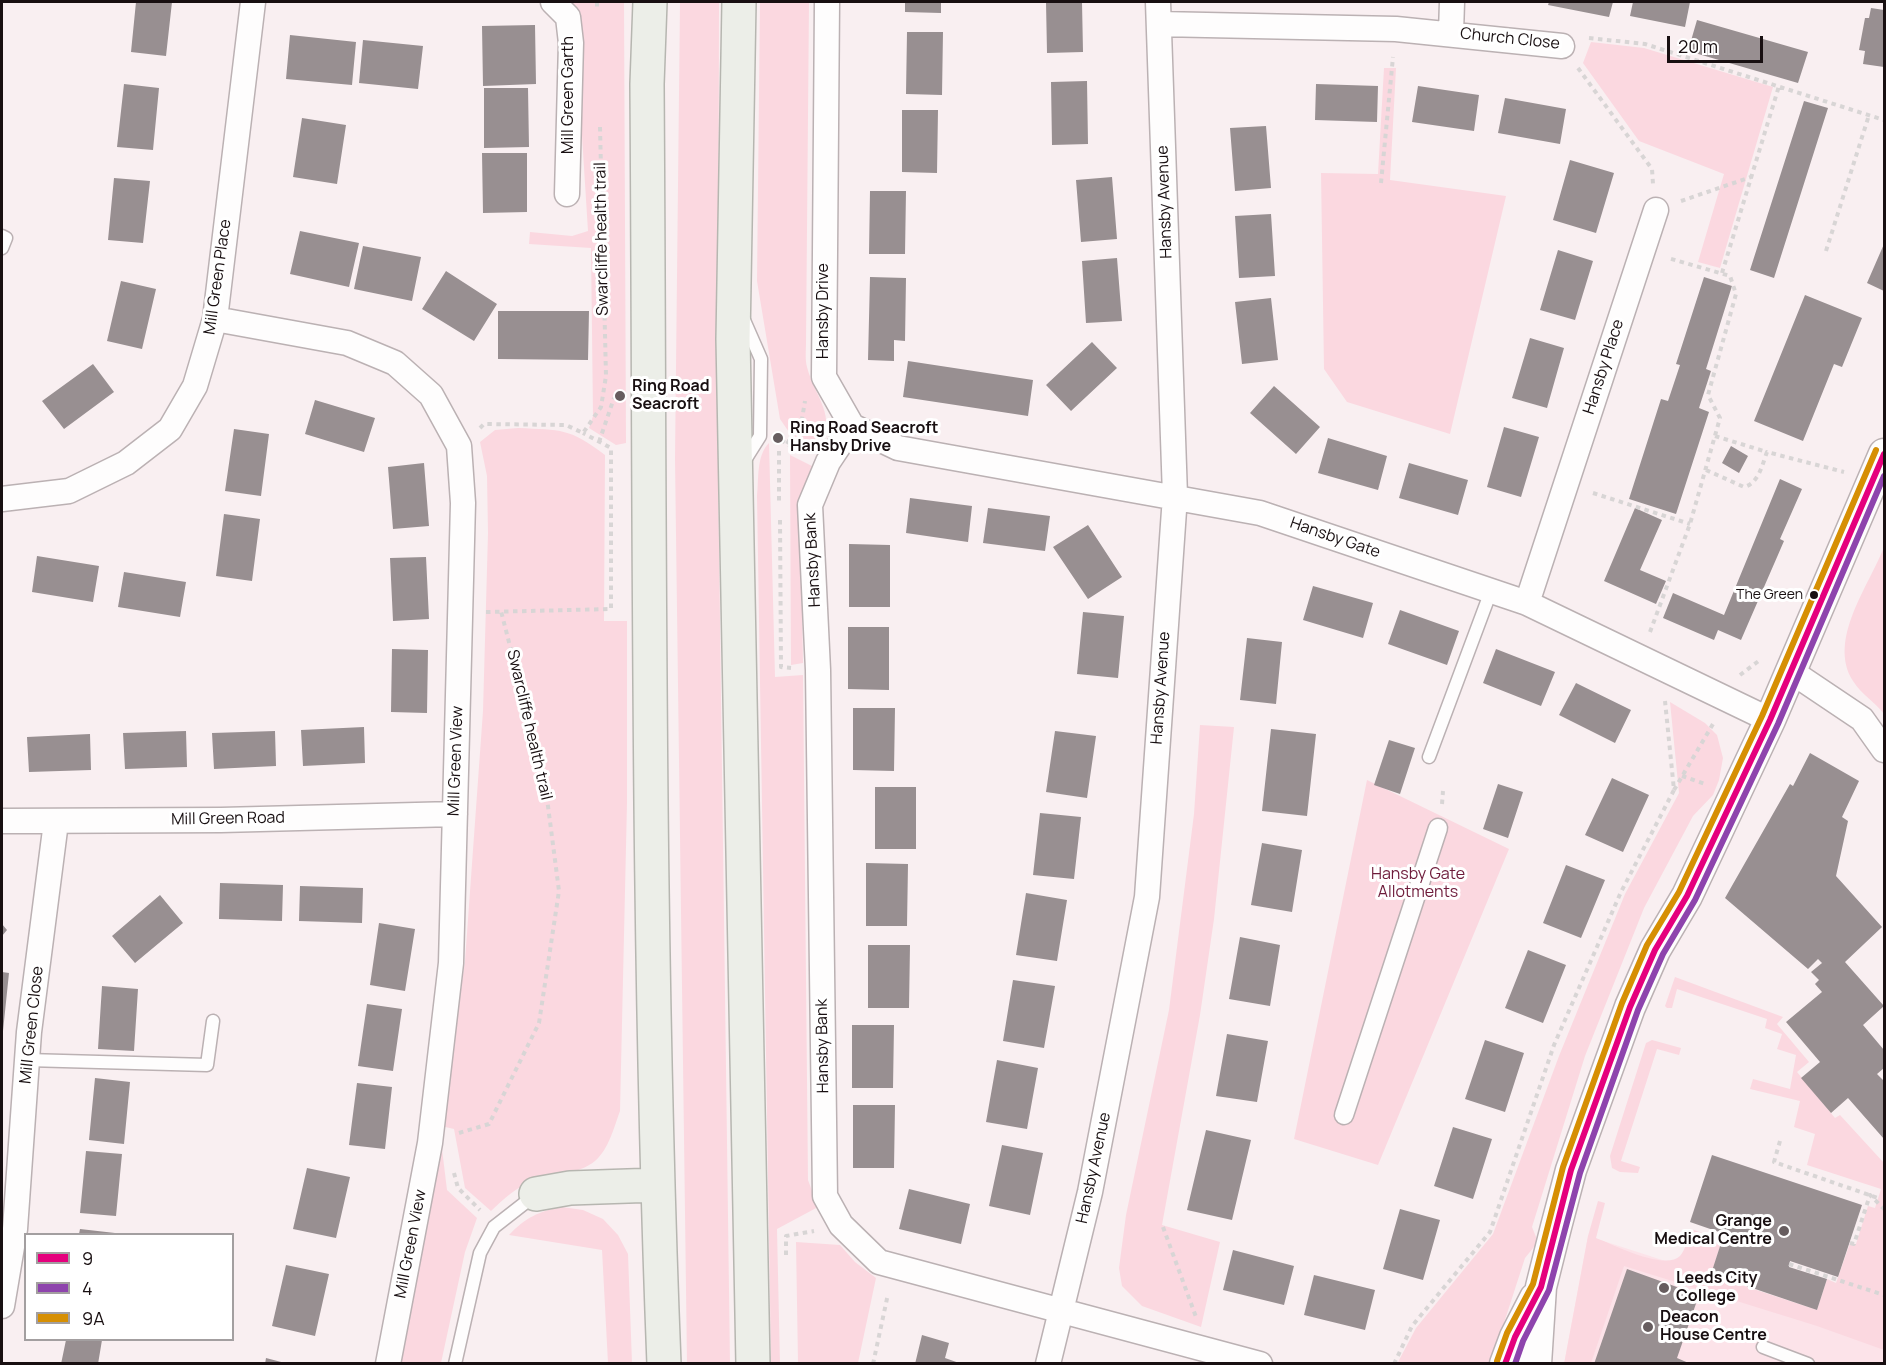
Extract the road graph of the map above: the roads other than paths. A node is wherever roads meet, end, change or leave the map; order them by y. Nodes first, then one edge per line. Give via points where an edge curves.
1 (253, 2) edge
2 (553, 2) edge
3 (650, 2) edge
4 (739, 2) edge
5 (828, 2) edge
6 (1452, 2) edge
7 (1159, 13) edge
8 (1451, 33) junction
9 (1562, 46) road end
10 (563, 200) dead end
11 (1656, 210) road end
12 (2, 236) edge
13 (2, 248) edge
14 (215, 319) junction
15 (852, 426) junction
16 (1879, 467) edge
17 (1175, 496) junction
18 (2, 499) edge
19 (1491, 591) junction
20 (1527, 603) junction
21 (1792, 672) junction
22 (1770, 720) junction
23 (1884, 750) edge
24 (1429, 757) dead end
25 (455, 814) junction
26 (2, 821) edge
27 (56, 822) junction
28 (1438, 828) dead end
29 (213, 1021) dead end
30 (27, 1060) junction
31 (1344, 1115) dead end
32 (657, 1185) junction
33 (536, 1194) joint
34 (8, 1228) edge
35 (1541, 1287) junction
36 (2, 1306) edge
37 (1062, 1310) junction
38 (1763, 1347) dead end
39 (388, 1364) edge
40 (455, 1364) edge
41 (664, 1364) edge
42 (753, 1364) edge
43 (1048, 1364) edge
44 (1260, 1364) edge
45 (1506, 1364) edge
46 (1536, 1364) edge
47 (1808, 1364) edge

1 - 14 street, Mill Green Place
2 - 10 street, Mill Green Garth via 568,17 571,43
3 - 32 highway via 647,84
4 - 42 highway via 734,295
5 - 15 street, Hansby Drive via 824,377
6 - 8 street
7 - 8 street, Church Close
7 - 17 street, Hansby Avenue
8 - 9 street, Church Close
11 - 20 street, Hansby Place
12 - 13 lane via 6,238
14 - 18 street, Mill Green Place via 195,386 170,429 126,464 69,491
14 - 25 street, Mill Green View via 347,343 394,363 431,395 459,446 463,502
15 - 17 street via 898,448
15 - 37 street, Hansby Bank via 828,462 810,505 818,670 825,1196 841,1226 879,1262
16 - 21 street
17 - 19 street, Hansby Gate via 1260,513
17 - 37 street, Hansby Avenue via 1147,897 1090,1192
19 - 20 street, Hansby Gate
19 - 24 lane
20 - 22 street, Hansby Gate
21 - 22 street
21 - 23 street via 1862,719
22 - 35 street via 1630,1007 1571,1170
25 - 27 street, Mill Green Road
25 - 39 street, Mill Green View via 451,963 439,1140
26 - 27 street, Mill Green Road
27 - 30 street, Mill Green Close
28 - 31 street
29 - 30 lane via 207,1065
30 - 34 street, Mill Green Close
32 - 33 highway via 570,1188
32 - 41 highway
33 - 40 lane via 494,1227 480,1253
34 - 36 street, Mill Green Close
35 - 45 street
35 - 46 street
37 - 43 street, Hansby Avenue
37 - 44 street, Hansby Bank
38 - 47 lane

